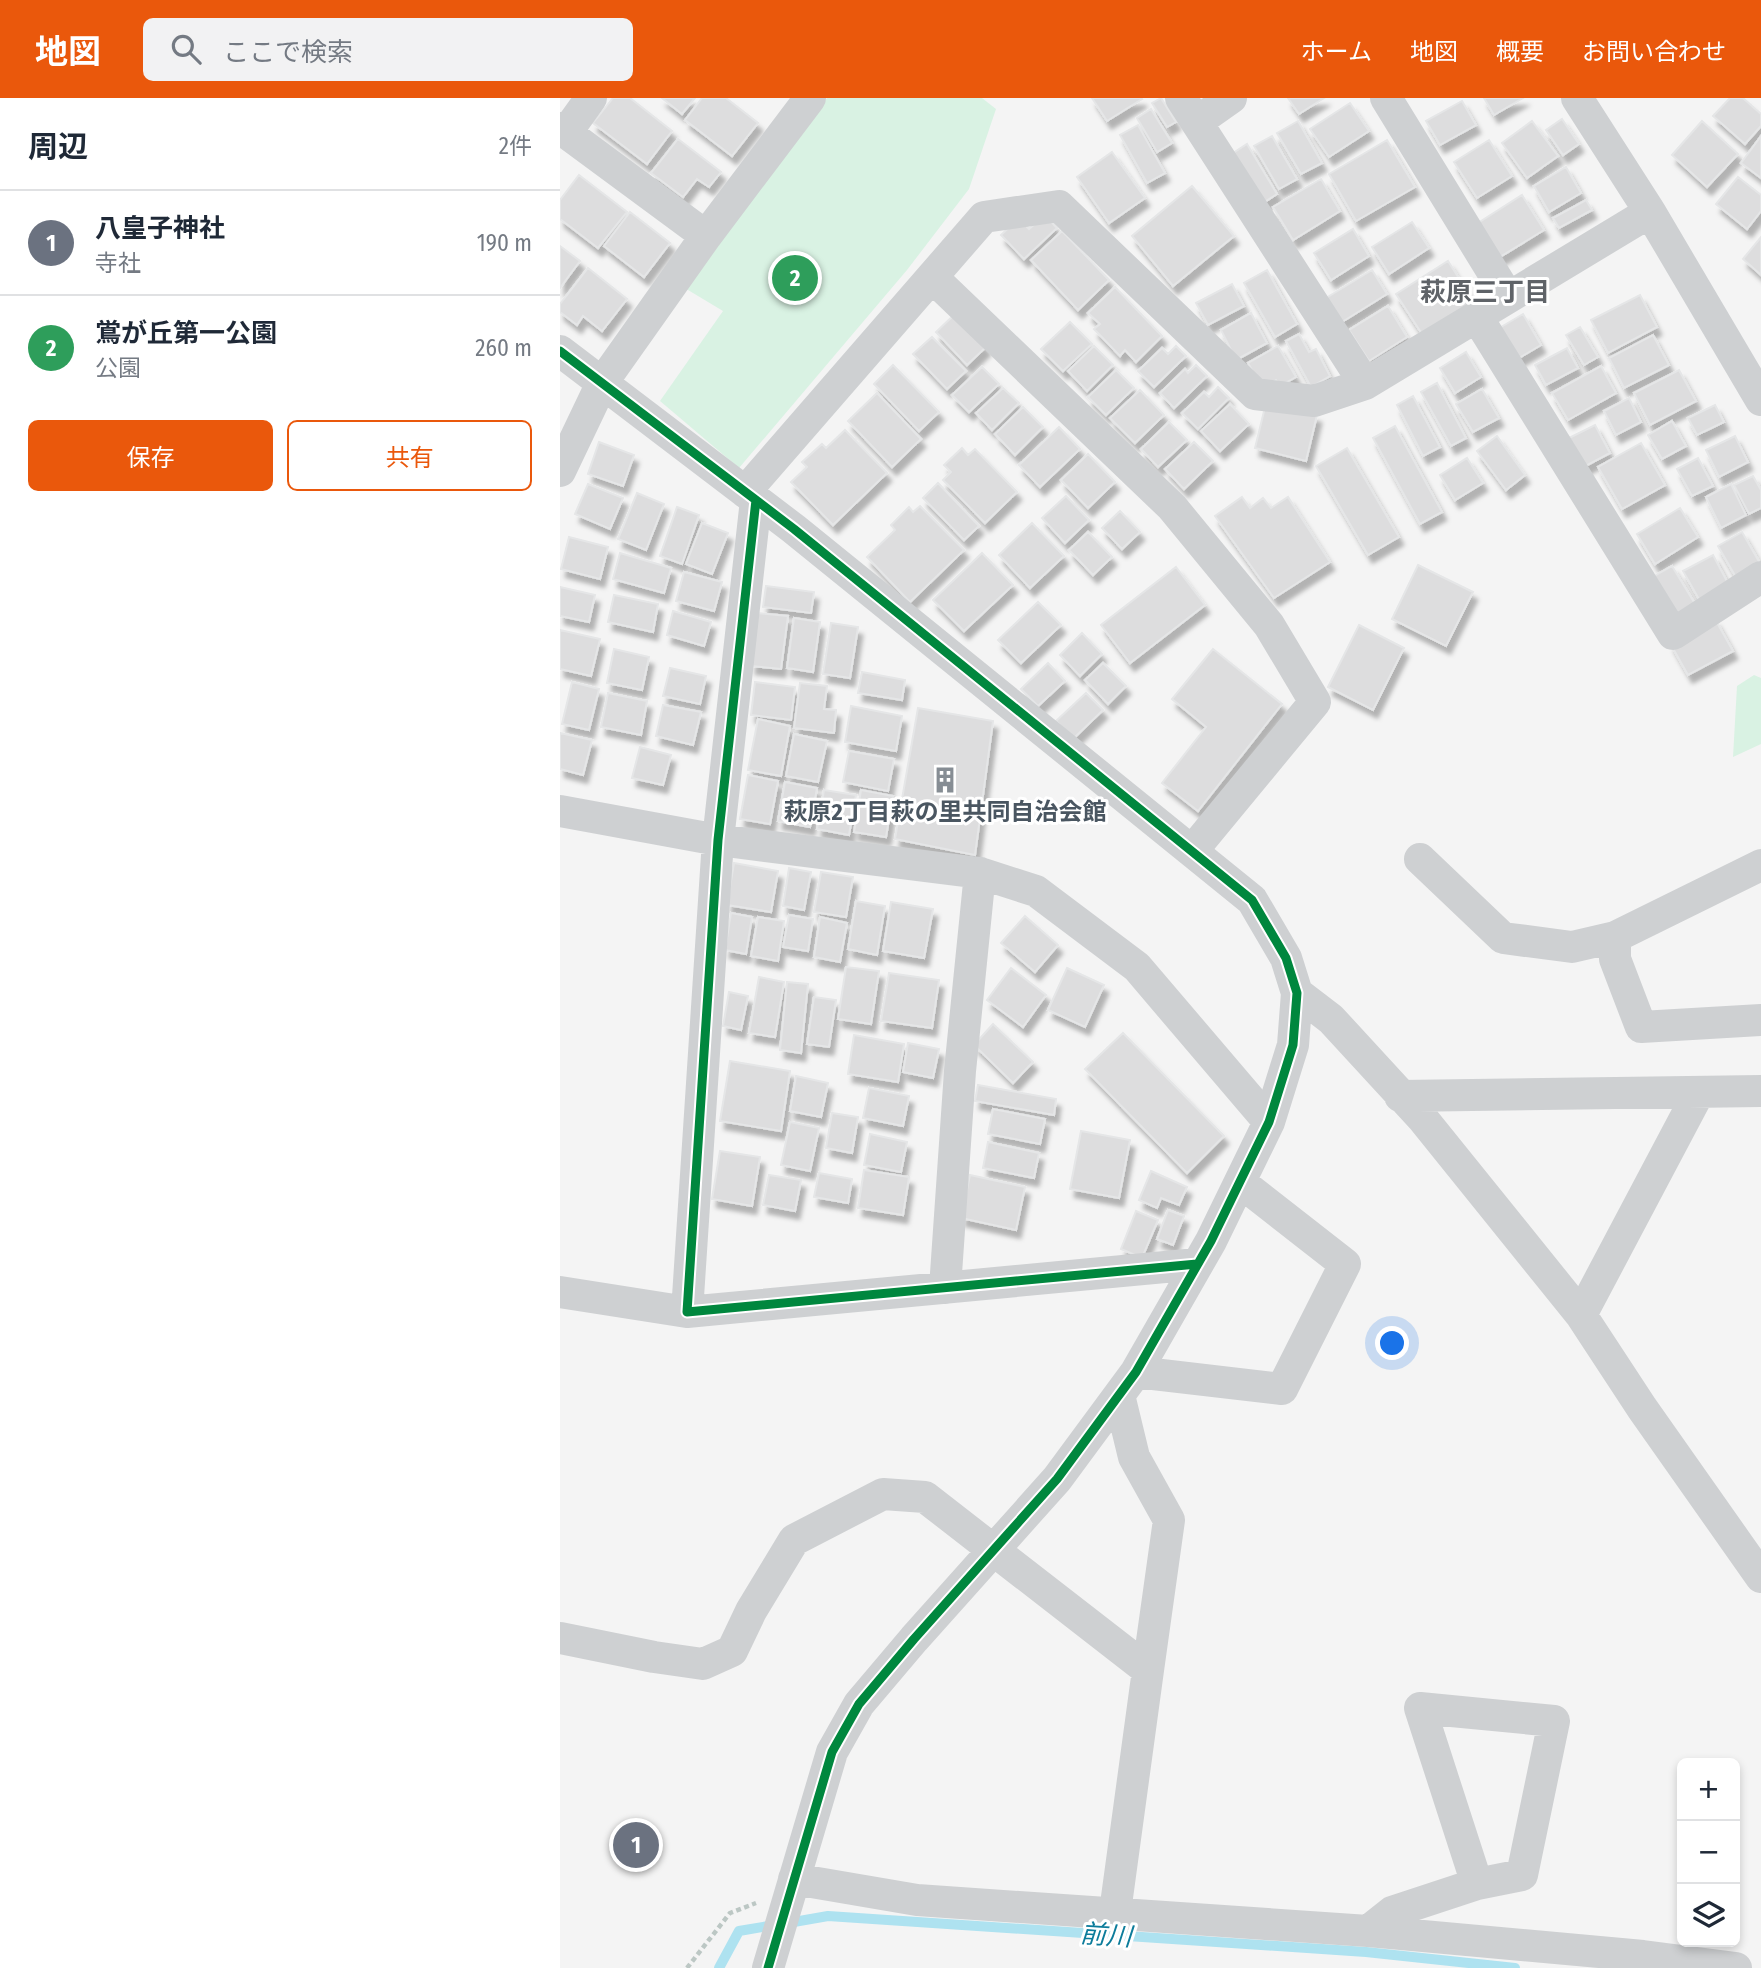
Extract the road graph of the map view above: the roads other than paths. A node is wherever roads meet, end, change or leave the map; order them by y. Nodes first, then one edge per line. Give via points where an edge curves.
1 (591, 98) edge
2 (810, 98) edge
3 (1231, 98) edge
4 (1386, 98) edge
5 (1577, 98) edge
6 (1189, 110) edge
7 (563, 130) edge
8 (1650, 212) junction
9 (706, 236) junction
10 (932, 278) junction
11 (1508, 297) junction
12 (1477, 317) junction
13 (560, 351) edge
14 (602, 383) junction
15 (1365, 384) junction
16 (1761, 400) edge
17 (560, 471) edge
18 (750, 496) junction
19 (1761, 577) edge
20 (560, 811) edge
21 (718, 840) junction
22 (1192, 851) junction
23 (1420, 859) dead end
24 (1761, 865) edge
25 (981, 873) junction
26 (1615, 937) junction
27 (1297, 992) junction
28 (1761, 1020) edge
29 (1761, 1091) edge
30 (1699, 1092) junction
31 (1401, 1096) junction
32 (1269, 1122) junction
33 (1240, 1182) junction
34 (1197, 1264) junction
35 (945, 1288) junction
36 (560, 1292) edge
37 (687, 1312) junction
38 (1581, 1315) junction
39 (1127, 1383) junction
40 (993, 1550) junction
41 (1760, 1570) edge
42 (560, 1638) edge
43 (1148, 1670) junction
44 (792, 1884) junction
45 (1476, 1884) junction
46 (1115, 1912) junction
47 (1368, 1930) junction
48 (768, 1968) edge
49 (1736, 1968) edge

1 - 7 street
2 - 9 street
3 - 6 street
4 - 11 street
5 - 8 street
6 - 15 street
7 - 9 street
8 - 11 street
8 - 16 street
9 - 14 street
10 - 15 street via 984,217 1059,206 1255,394 1314,401
10 - 18 street
10 - 22 street via 1172,507 1269,625 1315,702
11 - 12 street
12 - 15 street
12 - 19 street via 1673,634
13 - 14 street
14 - 17 street
14 - 18 street
18 - 21 street
18 - 22 street
20 - 21 street
21 - 25 street
21 - 37 street
22 - 27 street via 1252,900 1286,958
23 - 26 street via 1503,938 1572,947
24 - 26 street
25 - 32 street via 1037,891 1137,967
25 - 35 street via 960,1071
26 - 28 street via 1615,959 1640,1027
27 - 31 street via 1331,1018
27 - 32 street via 1293,1045
29 - 30 street
30 - 31 street
30 - 38 street
31 - 38 street
32 - 33 street
33 - 34 street
33 - 39 street via 1345,1264 1282,1389
34 - 35 street
34 - 39 street
35 - 37 street
36 - 37 street
38 - 41 street via 1642,1408
39 - 40 street via 1057,1479
39 - 43 street via 1134,1457 1169,1520
40 - 42 street via 925,1497 883,1494 794,1540 732,1651 704,1664
40 - 43 street
40 - 44 street via 859,1704 832,1752
43 - 46 street
44 - 46 street via 917,1900
44 - 48 street
45 - 45 street via 1522,1875 1554,1721 1420,1708
45 - 47 street via 1392,1912
46 - 47 street
47 - 49 street

